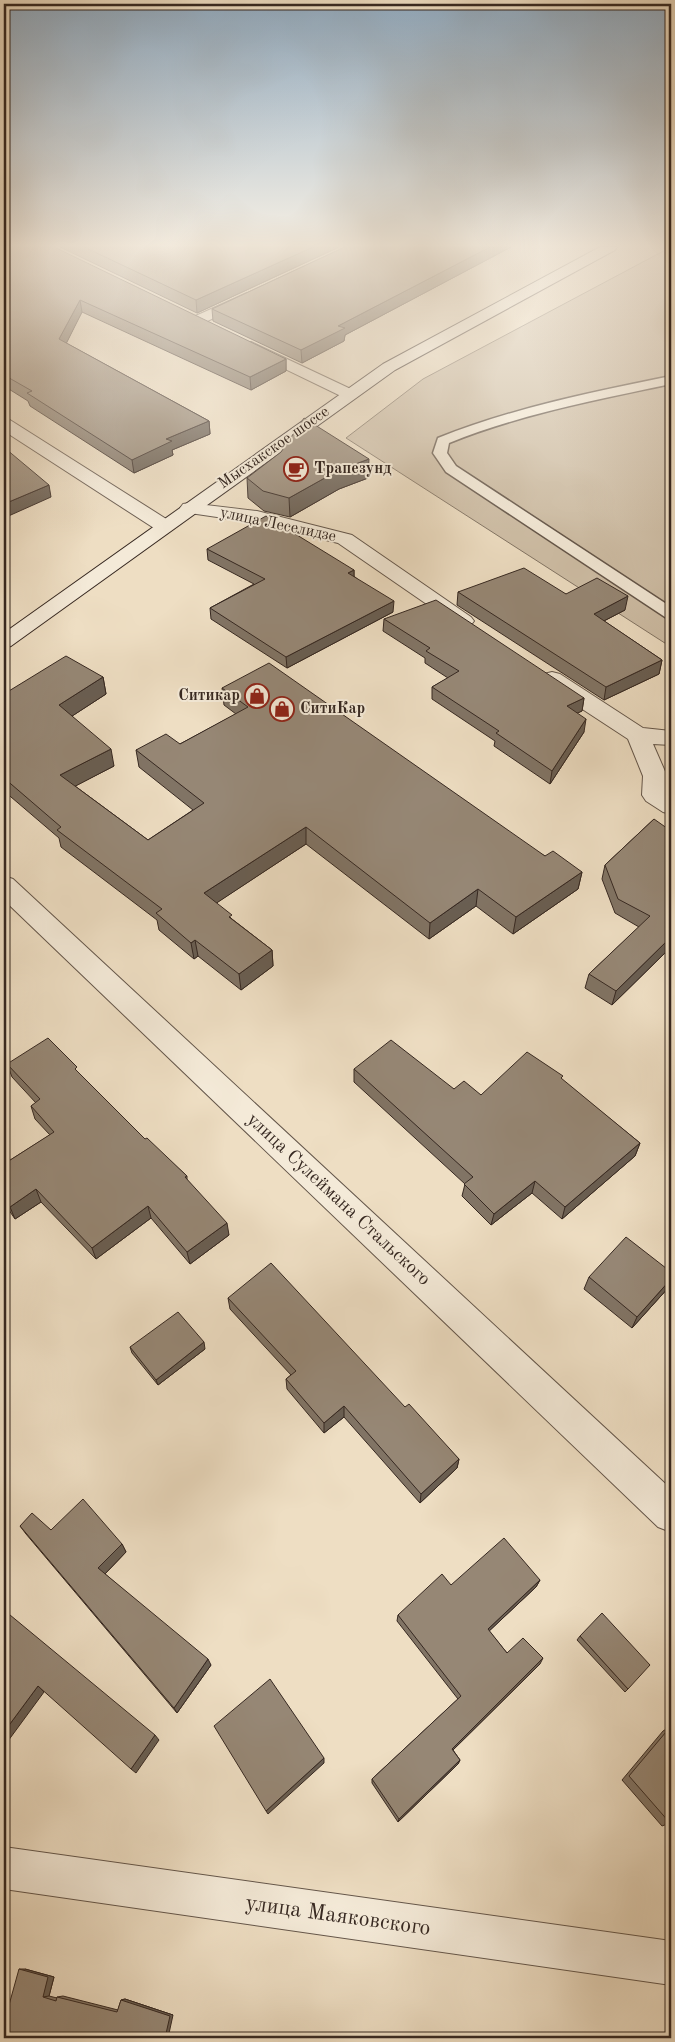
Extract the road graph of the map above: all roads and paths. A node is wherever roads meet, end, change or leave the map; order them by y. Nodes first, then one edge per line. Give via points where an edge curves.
1 (241, 342) edge
2 (435, 342) edge
3 (671, 380) edge
4 (349, 394) junction
5 (4, 424) edge
6 (189, 508) junction
7 (164, 526) junction
8 (671, 614) edge
9 (483, 633) edge
10 (4, 642) edge
11 (540, 671) edge
12 (638, 735) junction
13 (671, 738) edge
14 (671, 806) edge
15 (4, 885) edge
16 (671, 1514) edge
17 (4, 1868) edge
18 (671, 1963) edge

1 - 4 street
2 - 4 street, Мысхакское шоссе
3 - 8 lane via 563,403 472,428 443,440 440,453 451,468
4 - 6 street, Мысхакское шоссе
5 - 7 street
6 - 7 street, Мысхакское шоссе
6 - 9 street, улица Леселидзе via 256,517 345,539
7 - 10 street, Мысхакское шоссе
11 - 12 street
12 - 13 street
12 - 14 street via 655,776 654,795
15 - 16 street, улица Сулеймана Стальского
17 - 18 street, улица Маяковского

